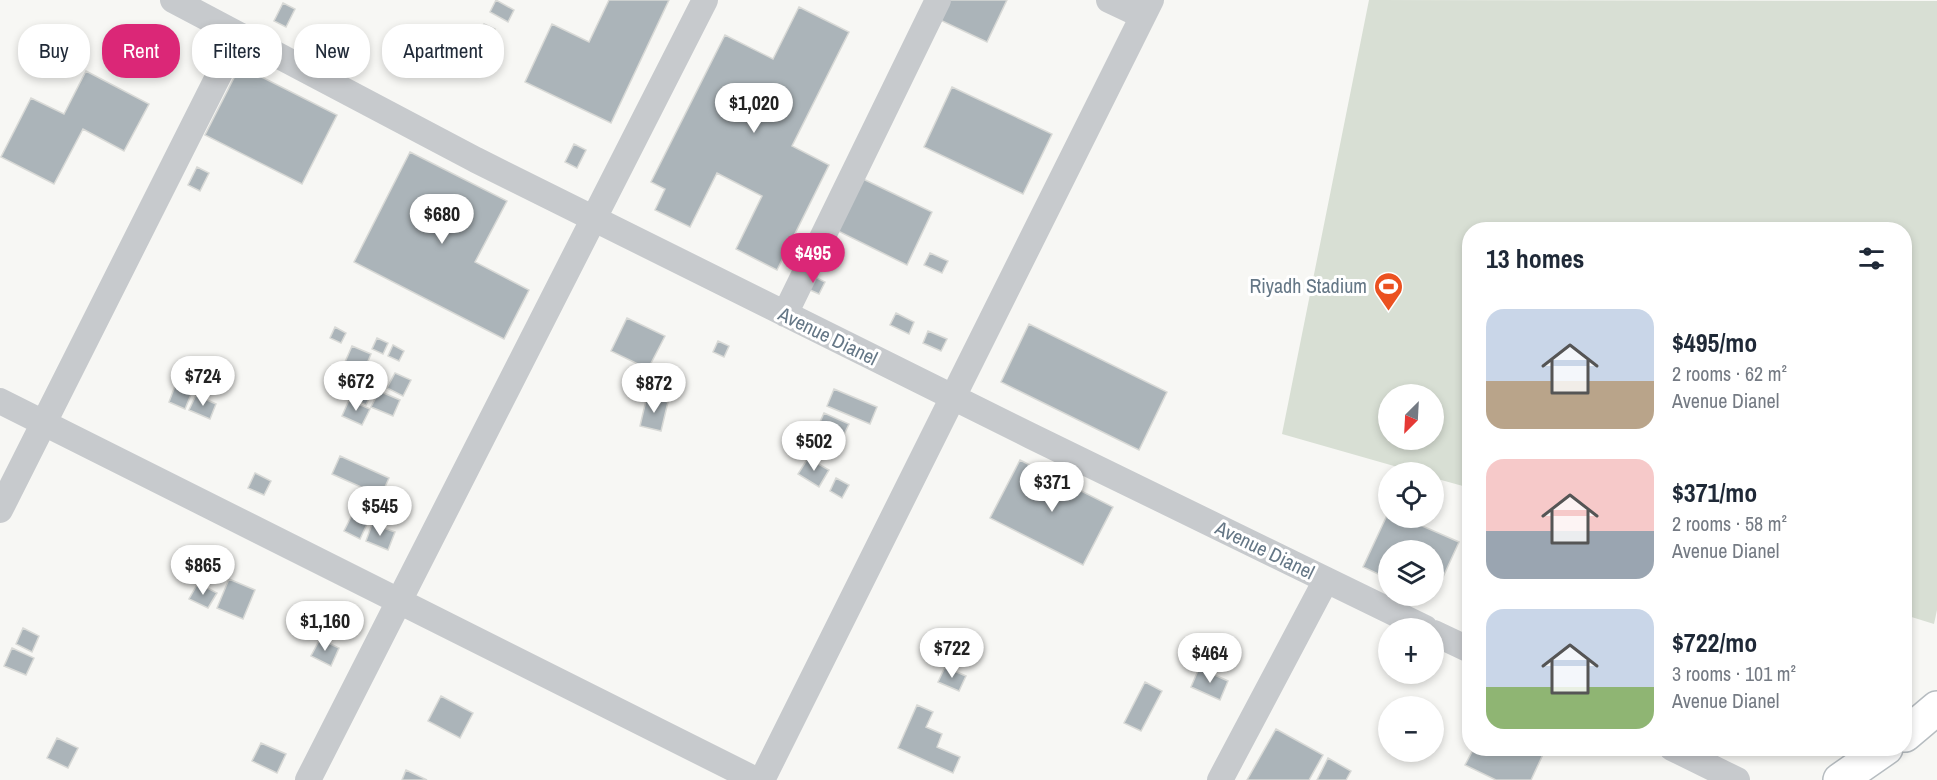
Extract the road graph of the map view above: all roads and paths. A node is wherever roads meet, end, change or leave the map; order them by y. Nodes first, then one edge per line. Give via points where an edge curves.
1 (173, 0) edge
2 (705, 0) edge
3 (938, 0) edge
4 (1108, 0) edge
5 (1147, 8) edge
6 (218, 24) edge
7 (282, 58) edge
8 (217, 78) edge
9 (595, 219) junction
10 (785, 314) junction
11 (954, 398) junction
12 (0, 401) edge
13 (44, 424) junction
14 (0, 510) edge
15 (1326, 580) junction
16 (400, 601) junction
17 (1404, 618) edge
18 (1444, 638) edge
19 (1462, 646) edge
20 (1937, 708) edge
21 (1912, 729) edge
22 (1688, 756) edge
23 (1874, 756) edge
24 (308, 780) edge
25 (756, 780) edge
26 (762, 780) edge
27 (1220, 780) edge
28 (1737, 780) edge
29 (1840, 780) edge

1 - 6 street, Avenue Dianel
2 - 9 street
3 - 10 street
4 - 5 street
5 - 11 street
7 - 9 street, Avenue Dianel
8 - 13 street
9 - 10 street, Avenue Dianel
9 - 16 street
10 - 11 street, Avenue Dianel
11 - 15 street, Avenue Dianel
11 - 26 street
12 - 13 street
13 - 14 street
13 - 16 street
15 - 17 street, Avenue Dianel
15 - 27 street
16 - 24 street
16 - 25 street
18 - 19 street
20 - 21 street
22 - 28 street
23 - 29 street

